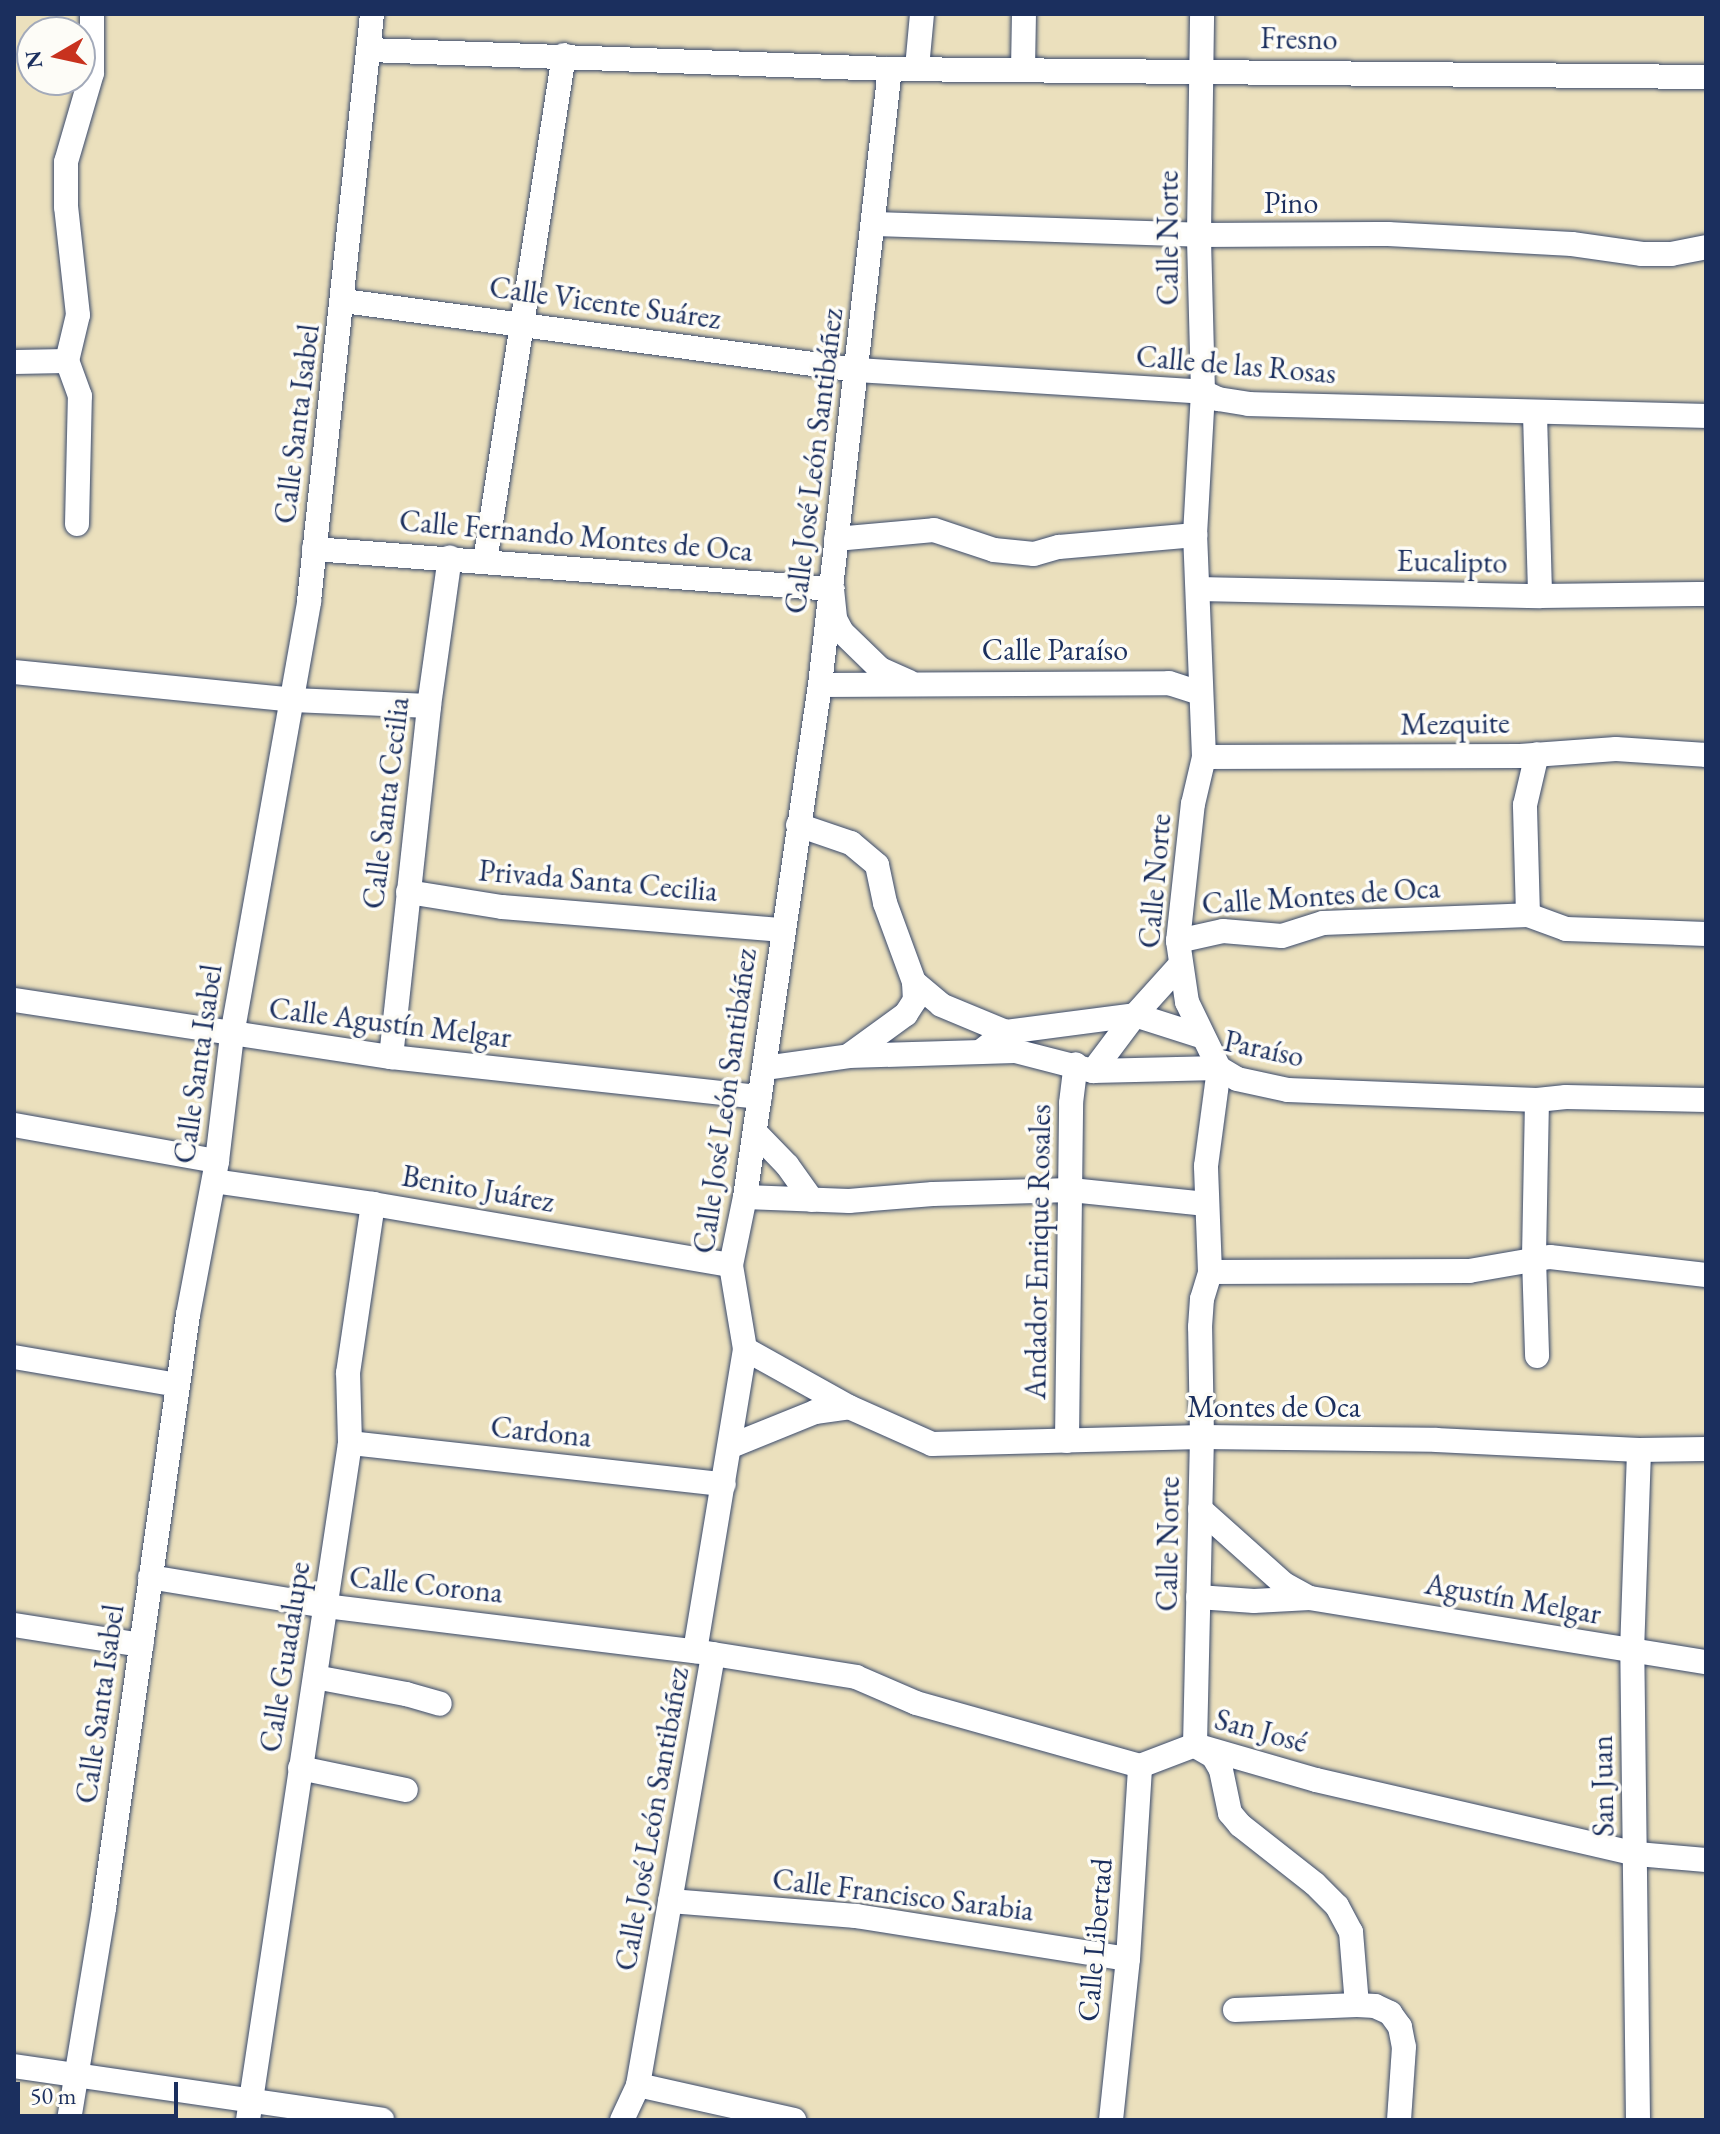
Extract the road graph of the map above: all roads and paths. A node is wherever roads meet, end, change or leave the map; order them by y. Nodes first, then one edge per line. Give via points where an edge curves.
1 (92, 14) edge
2 (372, 14) edge
3 (922, 14) edge
4 (1024, 14) edge
5 (1202, 14) edge
6 (369, 50) junction
7 (564, 55) junction
8 (917, 68) junction
9 (890, 69) junction
10 (1023, 70) junction
11 (1200, 70) junction
12 (1706, 77) edge
13 (875, 224) junction
14 (1199, 235) junction
15 (1706, 247) edge
16 (344, 301) junction
17 (522, 324) junction
18 (67, 361) junction
19 (14, 362) edge
20 (857, 370) junction
21 (1203, 392) junction
22 (1535, 414) junction
23 (1706, 416) edge
24 (77, 524) dead end
25 (1195, 535) junction
26 (836, 539) junction
27 (314, 549) junction
28 (450, 557) junction
29 (485, 561) junction
30 (832, 589) junction
31 (1198, 589) junction
32 (1706, 594) edge
33 (1540, 596) junction
34 (14, 672) edge
35 (909, 682) junction
36 (820, 685) junction
37 (1199, 693) junction
38 (293, 700) junction
39 (429, 706) junction
40 (1537, 754) junction
41 (1706, 755) edge
42 (1204, 757) junction
43 (798, 825) junction
44 (408, 892) junction
45 (1528, 915) junction
46 (783, 930) junction
47 (1706, 934) edge
48 (1179, 953) junction
49 (914, 982) junction
50 (14, 1000) edge
51 (1135, 1015) junction
52 (1006, 1032) junction
53 (232, 1035) junction
54 (1201, 1036) junction
55 (980, 1052) junction
56 (849, 1056) junction
57 (391, 1057) junction
58 (765, 1068) junction
59 (1084, 1068) junction
60 (1219, 1068) junction
61 (760, 1097) junction
62 (1537, 1100) junction
63 (1706, 1100) edge
64 (14, 1125) edge
65 (755, 1132) junction
66 (215, 1171) junction
67 (1071, 1190) junction
68 (745, 1197) junction
69 (812, 1200) junction
70 (373, 1204) junction
71 (1206, 1204) junction
72 (1534, 1258) junction
73 (731, 1265) junction
74 (1210, 1272) junction
75 (1706, 1275) edge
76 (745, 1349) junction
77 (1537, 1356) dead end
78 (14, 1357) edge
79 (178, 1385) junction
80 (849, 1407) junction
81 (1202, 1437) junction
82 (1067, 1441) junction
83 (350, 1443) junction
84 (731, 1446) junction
85 (1706, 1449) edge
86 (1639, 1450) junction
87 (724, 1484) junction
88 (1200, 1509) junction
89 (150, 1577) junction
90 (1198, 1597) junction
91 (1310, 1598) junction
92 (326, 1606) junction
93 (14, 1625) edge
94 (141, 1645) junction
95 (1632, 1652) junction
96 (704, 1653) junction
97 (1706, 1662) edge
98 (315, 1677) junction
99 (440, 1704) dead end
100 (1195, 1745) junction
101 (1140, 1766) junction
102 (300, 1768) junction
103 (406, 1790) dead end
104 (1637, 1854) junction
105 (1706, 1860) edge
106 (670, 1901) junction
107 (1128, 1959) junction
108 (1357, 2005) junction
109 (1235, 2010) dead end
110 (14, 2066) edge
111 (78, 2077) junction
112 (638, 2085) junction
113 (249, 2112) edge
114 (69, 2120) edge
115 (382, 2120) edge
116 (622, 2120) edge
117 (794, 2120) edge
118 (1111, 2120) edge
119 (1399, 2120) edge
120 (1638, 2120) edge

1 - 18 street via 92,73 66,162 78,315
2 - 6 street, Calle Santa Isabel
3 - 8 street
4 - 10 street
5 - 11 street, Calle Norte
6 - 7 street, Fresno
6 - 16 street, Calle Santa Isabel
7 - 9 street, Fresno
7 - 17 street
8 - 9 street, Fresno
8 - 10 street, Fresno
9 - 13 street, Calle José León Santibáñez
10 - 11 street, Fresno
11 - 12 street, Fresno
11 - 14 street, Calle Norte
13 - 14 street, Pino
13 - 20 street, Calle José León Santibáñez
14 - 15 street, Pino via 1388,234 1572,244 1642,254
14 - 21 street, Calle Norte
16 - 17 street, Calle Vicente Suárez
16 - 27 street, Calle Santa Isabel
17 - 20 street, Calle Vicente Suárez
17 - 29 street
18 - 19 street
18 - 24 street via 80,396
20 - 21 street, Calle de las Rosas
20 - 26 street, Calle José León Santibáñez
21 - 22 street, Calle de las Rosas via 1249,404
21 - 25 street, Calle Norte
22 - 23 street, Calle de las Rosas
22 - 33 street
25 - 26 street via 1059,547 1034,554 994,550 934,530
25 - 31 street, Calle Norte
26 - 30 street, Calle José León Santibáñez
27 - 28 street, Calle Fernando Montes de Oca
27 - 38 street, Calle Santa Isabel
28 - 29 street, Calle Fernando Montes de Oca
28 - 39 street, Calle Santa Cecilia
29 - 30 street, Calle Fernando Montes de Oca
30 - 35 street, Calle Paraíso via 842,632 880,669
30 - 36 street, Calle José León Santibáñez
31 - 33 street, Eucalipto
31 - 37 street, Calle Norte
32 - 33 street, Eucalipto
34 - 38 street
35 - 36 street, Calle Paraíso
35 - 37 street, Calle Paraíso via 1169,683
36 - 43 street, Calle José León Santibáñez
37 - 42 street, Calle Norte
38 - 39 street
38 - 53 street, Calle Santa Isabel
39 - 44 street, Calle Santa Cecilia
40 - 41 street, Mezquite via 1616,749
40 - 42 street, Mezquite
40 - 45 street via 1525,805
42 - 48 street, Calle Norte via 1193,804
43 - 46 street, Calle José León Santibáñez
43 - 49 street via 851,843 877,865
44 - 46 street, Privada Santa Cecilia via 502,907
44 - 57 street, Calle Santa Cecilia
45 - 47 street, Calle Montes de Oca via 1566,929
45 - 48 street, Calle Montes de Oca via 1323,923 1282,936 1223,931
46 - 58 street, Calle José León Santibáñez
48 - 51 street
48 - 54 street, Calle Norte via 1187,1002
49 - 52 street via 941,1005
49 - 56 street via 915,1000 906,1014
50 - 53 street, Calle Agustín Melgar
51 - 52 street
51 - 54 street
51 - 59 street
52 - 55 street
53 - 57 street, Calle Agustín Melgar
53 - 66 street, Calle Santa Isabel
54 - 60 street, Calle Norte
55 - 56 street, Paraíso
55 - 59 street, Paraíso via 1015,1051
56 - 58 street, Paraíso
57 - 61 street, Calle Agustín Melgar
58 - 61 street, Calle José León Santibáñez
59 - 60 street, Paraíso
59 - 67 street, Andador Enrique Rosales via 1071,1103
60 - 62 street, Paraíso via 1237,1079 1288,1090
60 - 71 street, Calle Norte
61 - 65 street, Calle José León Santibáñez
62 - 63 street, Paraíso
62 - 72 street
64 - 66 street, Benito Juárez
65 - 68 street, Calle José León Santibáñez
65 - 69 street
66 - 70 street, Benito Juárez
66 - 79 street, Calle Santa Isabel
67 - 69 street
67 - 71 street
67 - 82 street, Andador Enrique Rosales
68 - 69 street
68 - 73 street, Calle José León Santibáñez
70 - 73 street, Benito Juárez
70 - 83 street, Calle Guadalupe via 348,1373
71 - 74 street, Calle Norte
72 - 74 street via 1469,1271
72 - 75 street via 1579,1258
72 - 77 street
73 - 76 street, Calle José León Santibáñez
74 - 81 street, Calle Norte via 1200,1327
76 - 80 street, Montes de Oca
76 - 84 street, Calle José León Santibáñez
78 - 79 street
79 - 89 street, Calle Santa Isabel
80 - 82 street, Montes de Oca via 932,1444
80 - 84 street via 815,1412
81 - 82 street, Montes de Oca
81 - 86 street, Montes de Oca
81 - 88 street, Calle Norte
83 - 87 street, Cardona
83 - 92 street, Calle Guadalupe
84 - 87 street, Calle José León Santibáñez
85 - 86 street, Montes de Oca
86 - 95 street, San Juan
87 - 96 street, Calle José León Santibáñez
88 - 90 street, Calle Norte
88 - 91 street, Agustín Melgar via 1284,1584
89 - 92 street, Calle Corona
89 - 94 street, Calle Santa Isabel
90 - 91 street, Agustín Melgar
90 - 100 street, Calle Norte
91 - 95 street, Agustín Melgar
92 - 96 street, Calle Corona
92 - 98 street, Calle Guadalupe
93 - 94 street
94 - 111 street, Calle Santa Isabel
95 - 97 street, Agustín Melgar
95 - 104 street, San Juan
96 - 101 street via 856,1677 916,1703
96 - 106 street, Calle José León Santibáñez
98 - 99 street
98 - 102 street, Calle Guadalupe
100 - 101 street, San José
100 - 104 street, San José via 1316,1780
100 - 108 street via 1213,1756 1221,1770 1230,1813 1240,1825 1337,1906 1351,1932
101 - 107 street, Calle Libertad
102 - 103 street
102 - 113 street, Calle Guadalupe
104 - 105 street, San José
104 - 120 street, San Juan
106 - 107 street, Calle Francisco Sarabia via 856,1916
106 - 112 street, Calle José León Santibáñez
107 - 118 street, Calle Libertad
108 - 109 street
108 - 119 street via 1390,2013 1400,2027 1404,2047
110 - 111 street
111 - 113 street
111 - 114 street, Calle Santa Isabel
112 - 116 street, Calle José León Santibáñez
112 - 117 street
113 - 115 street

